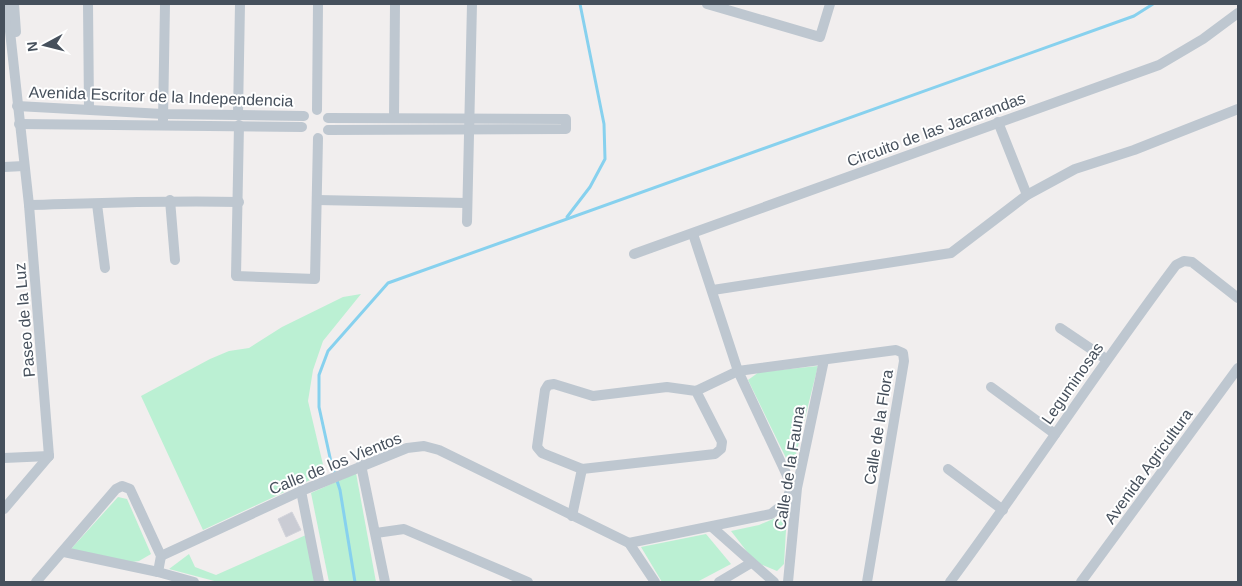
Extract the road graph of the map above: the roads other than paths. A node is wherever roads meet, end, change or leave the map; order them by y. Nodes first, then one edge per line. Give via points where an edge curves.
1 (6, 4) edge
2 (14, 4) edge
3 (88, 4) edge
4 (165, 4) edge
5 (240, 4) edge
6 (318, 4) edge
7 (395, 4) edge
8 (472, 4) edge
9 (707, 4) edge
10 (830, 4) edge
11 (722, 6) edge
12 (740, 8) edge
13 (1238, 13) edge
14 (17, 106) junction
15 (89, 109) junction
16 (1238, 109) edge
17 (317, 110) junction
18 (238, 114) junction
19 (304, 116) junction
20 (328, 118) junction
21 (394, 118) junction
22 (468, 118) junction
23 (163, 119) junction
24 (998, 122) junction
25 (19, 124) junction
26 (239, 125) junction
27 (302, 128) junction
28 (328, 130) junction
29 (468, 130) junction
30 (318, 138) junction
31 (24, 166) junction
32 (4, 167) edge
33 (1026, 195) junction
34 (170, 200) junction
35 (317, 200) junction
36 (239, 202) junction
37 (29, 204) junction
38 (97, 204) junction
39 (467, 204) junction
40 (468, 222) dead end
41 (693, 234) junction
42 (634, 254) dead end
43 (175, 260) dead end
44 (105, 268) dead end
45 (713, 290) junction
46 (1238, 298) edge
47 (1060, 328) dead end
48 (1106, 359) junction
49 (824, 360) junction
50 (1238, 368) edge
51 (738, 371) junction
52 (991, 387) dead end
53 (696, 391) junction
54 (1055, 434) junction
55 (50, 456) junction
56 (4, 458) edge
57 (361, 466) junction
58 (582, 469) junction
59 (948, 469) dead end
60 (794, 487) junction
61 (301, 491) junction
62 (4, 509) edge
63 (1004, 510) junction
64 (572, 516) junction
65 (712, 527) junction
66 (376, 533) junction
67 (629, 543) junction
68 (64, 552) junction
69 (161, 556) junction
70 (751, 563) junction
71 (143, 570) junction
72 (158, 572) junction
73 (36, 582) edge
74 (141, 582) edge
75 (194, 582) edge
76 (319, 582) edge
77 (385, 582) edge
78 (528, 582) edge
79 (655, 582) edge
80 (719, 582) edge
81 (774, 582) edge
82 (788, 582) edge
83 (868, 582) edge
84 (950, 582) edge
85 (1081, 582) edge

1 - 14 street, Paseo de la Luz
2 - 14 street via 21,100
3 - 15 street
4 - 23 street
5 - 18 street
6 - 17 street
7 - 21 street
8 - 22 street
9 - 11 street
10 - 12 street via 820,38
11 - 12 street
13 - 24 street, Circuito de las Jacarandas via 1159,65
14 - 15 street, Avenida Escritor de la Independencia
14 - 25 street, Paseo de la Luz
15 - 23 street, Avenida Escritor de la Independencia
16 - 33 street via 1134,150 1075,169
17 - 19 street
17 - 20 street
18 - 19 street, Avenida Escritor de la Independencia
18 - 23 street, Avenida Escritor de la Independencia
19 - 27 street
20 - 21 street
20 - 28 street
21 - 22 street
22 - 29 street
22 - 29 street via 566,119 566,129
23 - 25 street, Avenida Escritor de la Independencia
23 - 26 street, Avenida Escritor de la Independencia
24 - 33 street
24 - 41 street, Circuito de las Jacarandas
25 - 31 street, Paseo de la Luz
26 - 27 street, Avenida Escritor de la Independencia
26 - 36 street
27 - 30 street via 306,135
28 - 29 street
28 - 30 street
29 - 39 street
30 - 35 street
31 - 32 street
31 - 37 street, Paseo de la Luz
33 - 45 street via 951,253
34 - 36 street
34 - 38 street
34 - 43 street
35 - 36 street via 315,279 236,276
35 - 39 street
37 - 38 street
37 - 55 street, Paseo de la Luz
38 - 44 street
39 - 40 street
41 - 42 street, Circuito de las Jacarandas
41 - 45 street
45 - 51 street
46 - 48 street, Leguminosas via 1192,262 1184,261 1176,265
47 - 48 street
48 - 54 street, Leguminosas
49 - 51 street, Calle de la Flora
49 - 60 street, Calle de la Fauna
49 - 83 street, Calle de la Flora via 896,350 904,361
50 - 85 street, Avenida Agricultura
51 - 53 street, Calle de la Flora
51 - 60 street
52 - 54 street
53 - 58 street via 722,442 721,449 715,454
53 - 58 street via 667,386 593,396 548,385 537,447 542,453
54 - 63 street, Leguminosas
55 - 56 street
55 - 62 street
57 - 61 street, Calle de los Vientos
57 - 64 street, Calle de los Vientos via 407,448 424,446 439,450
57 - 66 street
58 - 64 street
59 - 63 street
60 - 65 street via 785,503 770,514
60 - 82 street, Calle de la Fauna
61 - 69 street, Calle de los Vientos
61 - 76 street
63 - 84 street, Leguminosas
64 - 67 street, Calle de los Vientos
65 - 67 street
65 - 70 street
66 - 77 street
66 - 78 street via 404,529
67 - 79 street
68 - 69 street via 116,489 122,486 130,489
68 - 71 street
68 - 73 street
69 - 72 street
70 - 80 street
70 - 81 street
71 - 72 street
71 - 74 street
72 - 75 street

